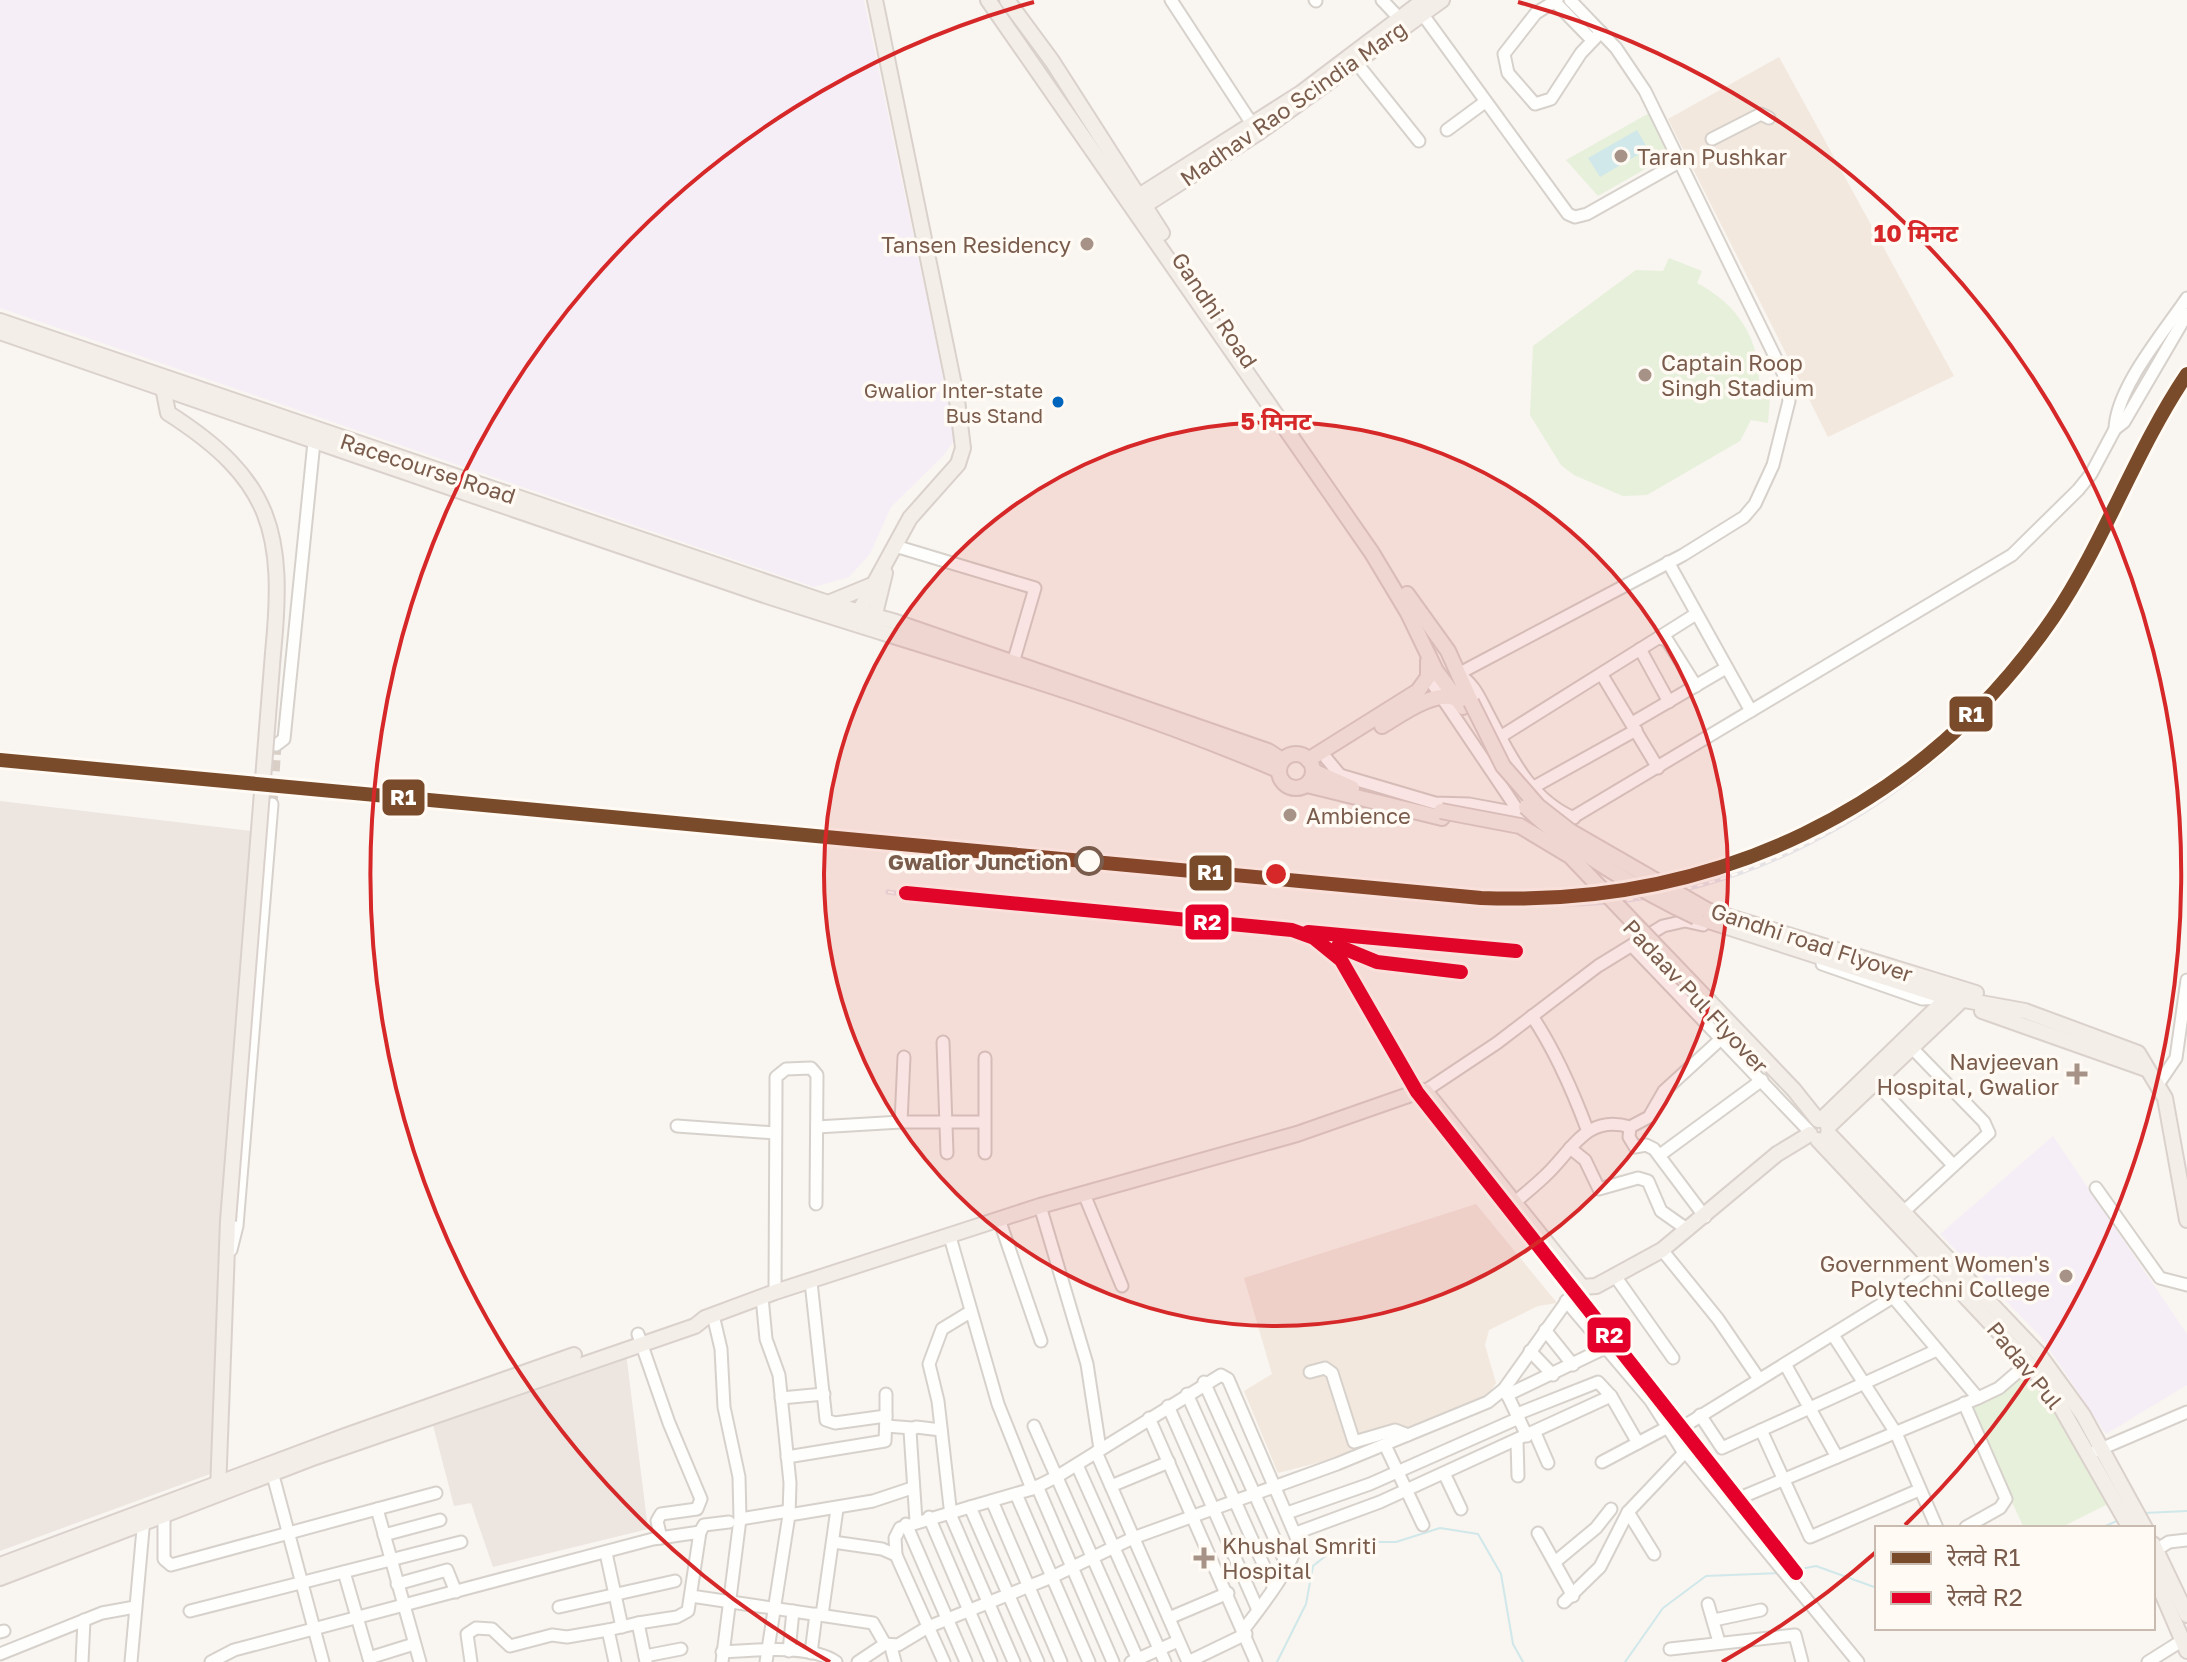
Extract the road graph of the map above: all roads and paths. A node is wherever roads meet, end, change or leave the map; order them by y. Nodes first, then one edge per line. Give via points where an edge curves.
1 (875, 0) edge
2 (988, 0) edge
3 (1007, 0) edge
4 (1171, 0) edge
5 (1382, 0) edge
6 (1442, 0) edge
7 (1570, 0) edge
8 (1556, 1) edge
9 (1421, 7) edge
10 (1399, 18) junction
11 (1596, 36) junction
12 (1354, 59) junction
13 (1485, 102) junction
14 (1769, 118) dead end
15 (1255, 129) junction
16 (1447, 130) dead end
17 (1712, 139) dead end
18 (1419, 141) dead end
19 (1681, 161) junction
20 (1121, 171) junction
21 (1165, 178) junction
22 (1136, 204) junction
23 (2187, 298) edge
24 (2187, 314) edge
25 (0, 321) edge
26 (0, 332) edge
27 (163, 387) junction
28 (2115, 429) junction
29 (315, 437) junction
30 (895, 546) junction
31 (1668, 562) junction
32 (879, 584) junction
33 (828, 603) junction
34 (1696, 614) junction
35 (856, 617) junction
36 (896, 622) junction
37 (873, 623) junction
38 (1658, 638) junction
39 (1640, 649) junction
40 (1427, 655) junction
41 (1013, 663) junction
42 (1726, 668) junction
43 (1458, 674) junction
44 (1602, 675) junction
45 (1428, 677) junction
46 (1696, 686) junction
47 (1442, 696) junction
48 (1669, 702) junction
49 (1464, 703) junction
50 (1751, 711) junction
51 (1634, 727) junction
52 (1500, 737) junction
53 (276, 745) tunnel mouth
54 (1326, 758) junction
55 (1280, 765) junction
56 (1658, 768) junction
57 (1310, 770) junction
58 (1334, 776) junction
59 (1532, 788) junction
60 (272, 804) tunnel mouth
61 (1519, 812) junction
62 (1441, 815) junction
63 (1574, 818) junction
64 (1632, 946) junction
65 (2187, 980) edge
66 (1931, 985) junction
67 (1954, 1000) junction
68 (2025, 1011) junction
69 (1532, 1016) junction
70 (1722, 1038) junction
71 (943, 1042) dead end
72 (1911, 1047) junction
73 (904, 1057) dead end
74 (985, 1058) dead end
75 (2146, 1069) junction
76 (1762, 1080) junction
77 (1874, 1081) junction
78 (2159, 1083) junction
79 (1425, 1091) junction
80 (901, 1122) junction
81 (947, 1122) junction
82 (984, 1122) junction
83 (677, 1126) dead end
84 (817, 1127) junction
85 (1630, 1127) junction
86 (1587, 1129) junction
87 (1818, 1129) junction
88 (775, 1133) junction
89 (2172, 1144) junction
90 (1570, 1148) junction
91 (947, 1153) dead end
92 (985, 1153) dead end
93 (1660, 1155) junction
94 (2187, 1157) edge
95 (1953, 1165) junction
96 (2096, 1188) dead end
97 (2185, 1188) edge
98 (1084, 1194) junction
99 (816, 1204) dead end
100 (1513, 1204) junction
101 (1040, 1206) junction
102 (1705, 1217) junction
103 (1897, 1217) junction
104 (2187, 1220) edge
105 (1000, 1222) junction
106 (1688, 1230) junction
107 (950, 1237) junction
108 (1662, 1250) junction
109 (228, 1263) junction
110 (1933, 1264) junction
111 (1615, 1276) junction
112 (811, 1282) junction
113 (2187, 1285) edge
114 (1122, 1286) dead end
115 (1574, 1294) junction
116 (769, 1295) junction
117 (1893, 1297) junction
118 (970, 1312) junction
119 (709, 1316) junction
120 (1545, 1330) junction
121 (1833, 1335) junction
122 (639, 1338) junction
123 (1041, 1341) dead end
124 (1605, 1348) junction
125 (1937, 1350) junction
126 (1530, 1351) junction
127 (1673, 1358) dead end
128 (2028, 1363) junction
129 (1785, 1364) junction
130 (1573, 1365) junction
131 (1310, 1372) dead end
132 (1553, 1375) junction
133 (1759, 1379) junction
134 (1204, 1382) junction
135 (1865, 1382) junction
136 (1506, 1392) junction
137 (824, 1394) junction
138 (886, 1394) dead end
139 (1187, 1394) junction
140 (1611, 1396) junction
141 (781, 1398) junction
142 (1978, 1398) junction
143 (1964, 1403) junction
144 (1168, 1406) junction
145 (1811, 1407) junction
146 (2187, 1412) edge
147 (1700, 1415) junction
148 (1518, 1416) junction
149 (1149, 1418) junction
150 (886, 1421) junction
151 (1034, 1426) dead end
152 (912, 1428) junction
153 (941, 1430) junction
154 (1670, 1430) junction
155 (1761, 1430) junction
156 (1896, 1433) junction
157 (1408, 1435) junction
158 (1527, 1437) junction
159 (1638, 1443) junction
160 (1385, 1445) junction
161 (1683, 1449) junction
162 (1098, 1450) junction
163 (2095, 1451) junction
164 (787, 1457) junction
165 (1837, 1457) junction
166 (1169, 1462) junction
167 (1602, 1462) dead end
168 (1548, 1463) dead end
169 (1077, 1465) junction
170 (271, 1468) junction
171 (1398, 1473) junction
172 (1444, 1473) junction
173 (1058, 1476) junction
174 (1518, 1476) dead end
175 (1784, 1479) junction
176 (1276, 1485) junction
177 (1111, 1486) junction
178 (912, 1488) junction
179 (1034, 1488) junction
180 (218, 1490) junction
181 (1406, 1490) junction
182 (1919, 1490) junction
183 (1255, 1492) junction
184 (436, 1493) dead end
185 (1016, 1494) junction
186 (2120, 1495) junction
187 (1742, 1497) dead end
188 (1234, 1499) junction
189 (992, 1501) junction
190 (970, 1507) junction
191 (1213, 1507) junction
192 (377, 1509) junction
193 (837, 1509) junction
194 (1461, 1509) dead end
195 (1611, 1509) dead end
196 (951, 1511) junction
197 (1628, 1512) junction
198 (789, 1513) junction
199 (1287, 1513) junction
200 (1193, 1514) junction
201 (164, 1517) junction
202 (929, 1517) junction
203 (144, 1519) junction
204 (440, 1520) dead end
205 (735, 1520) junction
206 (911, 1523) junction
207 (1423, 1525) dead end
208 (1936, 1526) edge
209 (1968, 1526) edge
210 (2129, 1526) edge
211 (2143, 1526) edge
212 (700, 1532) junction
213 (1296, 1533) junction
214 (1538, 1533) dead end
215 (290, 1534) junction
216 (384, 1535) junction
217 (661, 1538) junction
218 (1133, 1538) junction
219 (2187, 1540) edge
220 (461, 1542) dead end
221 (833, 1542) junction
222 (1113, 1548) junction
223 (2155, 1550) edge
224 (606, 1553) junction
225 (1654, 1554) dead end
226 (896, 1555) junction
227 (1094, 1558) junction
228 (390, 1560) junction
229 (1555, 1562) junction
230 (0, 1565) edge
231 (1287, 1566) junction
232 (1072, 1568) junction
233 (344, 1572) junction
234 (1052, 1577) junction
235 (2155, 1577) edge
236 (0, 1578) edge
237 (675, 1581) dead end
238 (304, 1582) junction
239 (397, 1584) junction
240 (1029, 1586) junction
241 (1273, 1586) junction
242 (456, 1592) junction
243 (1228, 1593) junction
244 (615, 1594) junction
245 (1010, 1595) junction
246 (691, 1596) junction
247 (729, 1602) junction
248 (988, 1603) junction
249 (1708, 1604) dead end
250 (402, 1606) junction
251 (135, 1607) junction
252 (559, 1607) dead end
253 (772, 1607) junction
254 (1258, 1610) junction
255 (1761, 1610) dead end
256 (190, 1611) dead end
257 (793, 1611) junction
258 (969, 1611) junction
259 (819, 1615) junction
260 (2187, 1615) edge
261 (357, 1617) junction
262 (1169, 1618) junction
263 (947, 1619) junction
264 (84, 1620) junction
265 (1714, 1620) junction
266 (638, 1623) junction
267 (622, 1627) junction
268 (928, 1627) junction
269 (315, 1629) junction
270 (608, 1630) junction
271 (1245, 1632) junction
272 (1178, 1641) junction
273 (1719, 1642) junction
274 (414, 1644) junction
275 (888, 1645) junction
276 (2185, 1645) edge
277 (681, 1649) dead end
278 (1670, 1649) dead end
279 (1159, 1650) junction
280 (811, 1653) junction
281 (0, 1654) edge
282 (792, 1655) edge
283 (766, 1656) edge
284 (722, 1657) edge
285 (645, 1659) edge
286 (370, 1660) edge
287 (1136, 1661) edge
288 (82, 1662) edge
289 (131, 1662) edge
290 (211, 1662) edge
291 (323, 1662) edge
292 (420, 1662) edge
293 (471, 1662) edge
294 (615, 1662) edge
295 (836, 1662) edge
296 (858, 1662) edge
297 (895, 1662) edge
298 (944, 1662) edge
299 (966, 1662) edge
300 (991, 1662) edge
301 (1014, 1662) edge
302 (1038, 1662) edge
303 (1061, 1662) edge
304 (1089, 1662) edge
305 (1113, 1662) edge
306 (1165, 1662) edge
307 (1256, 1662) edge
308 (1802, 1662) edge
309 (1858, 1662) edge
310 (2148, 1662) edge

1 - 30 main road via 963,448 958,464 916,511
2 - 22 main road
3 - 20 main road, Gandhi Road
4 - 15 street
5 - 10 street
6 - 9 main road, Madhav Rao Scindia Marg
7 - 11 street
8 - 11 street
8 - 11 street via 1536,13 1506,49 1504,67 1535,104 1551,99
9 - 10 main road, Madhav Rao Scindia Marg
9 - 12 main road, Madhav Rao Scindia Marg
9 - 13 street
10 - 12 main road, Madhav Rao Scindia Marg
11 - 19 street via 1632,69
12 - 15 main road, Madhav Rao Scindia Marg
12 - 18 street
13 - 16 street
13 - 19 street via 1575,217
14 - 17 street via 1761,114
15 - 21 main road, Madhav Rao Scindia Marg
15 - 22 main road, Madhav Rao Scindia Marg
19 - 31 street via 1790,391 1773,465 1755,504 1744,517
20 - 21 main road via 1142,182
20 - 22 main road, Gandhi Road
21 - 22 main road, Madhav Rao Scindia Marg
22 - 40 main road via 1372,553
22 - 43 main road, Gandhi Road via 1448,651
23 - 28 street via 2130,384 2115,416
24 - 28 street
25 - 29 main road, Racecourse Road
26 - 27 main road, Racecourse Road
27 - 29 main road, Racecourse Road
27 - 109 main road, bridge via 168,413 231,460 267,518 277,570
28 - 50 street via 2091,474 2012,555
29 - 33 main road, Racecourse Road
29 - 35 main road, Racecourse Road
29 - 53 street via 284,739
30 - 32 main road
30 - 41 street via 1035,588
31 - 34 street
31 - 43 street
32 - 33 main road
32 - 35 main road
32 - 36 main road
32 - 37 main road
33 - 35 main road, Racecourse Road
34 - 38 street
34 - 42 street
35 - 37 main road
36 - 37 main road
36 - 41 main road
37 - 55 main road
38 - 39 street
38 - 46 street via 1667,640
39 - 44 street
39 - 48 street
40 - 45 main road
40 - 49 main road
41 - 55 main road via 1268,751
42 - 46 street
42 - 50 street
43 - 49 main road, Gandhi road Flyover
43 - 52 street via 1474,689
44 - 51 street
44 - 52 street
45 - 47 street
45 - 57 main road via 1407,700
46 - 48 street
47 - 49 main road
47 - 54 main road
47 - 61 street
48 - 51 street
49 - 66 main road, Gandhi road Flyover, bridge via 1494,764 1528,809 1548,828 1669,904 1696,917
50 - 56 street
51 - 56 street
51 - 59 street
52 - 59 street
54 - 57 main road
54 - 58 street
55 - 57 main road via 1298,754
55 - 57 main road via 1285,785 1296,789
56 - 63 street
57 - 58 main road
57 - 62 main road, Padaav Pul Flyover
58 - 61 street via 1435,803
58 - 62 main road, Padaav Pul Flyover
59 - 63 street via 1557,811
60 - 109 street via 237,1226
61 - 63 street via 1555,821
62 - 87 main road, Padaav Pul Flyover, bridge via 1520,826 1570,856 1792,1093
64 - 67 street via 1670,922 1685,921 1922,999
64 - 69 street
64 - 70 street
65 - 78 street via 2176,1058
66 - 67 main road, Gandhi road Flyover
66 - 68 main road, Gandhi road Flyover
67 - 68 main road
67 - 72 main road
67 - 75 main road
67 - 87 main road
68 - 75 main road via 2138,1053
69 - 79 street
69 - 86 street via 1560,1060
70 - 76 street
70 - 85 street via 1664,1091 1649,1117
71 - 81 street
72 - 77 main road
72 - 95 street via 1988,1128 1986,1137
73 - 80 street
74 - 82 street
75 - 78 main road
76 - 87 street
76 - 93 street
77 - 87 main road
77 - 95 street
78 - 89 main road
79 - 98 main road via 1297,1134
79 - 100 main road
80 - 81 street
80 - 84 street
81 - 82 street
81 - 91 street
82 - 92 street
83 - 88 street
84 - 88 street via 816,1070 786,1069 776,1077
84 - 99 street
85 - 86 street via 1615,1123
85 - 93 street via 1635,1147 1646,1145
86 - 90 street
87 - 102 main road via 1777,1154
87 - 103 main road, Padav Pul
88 - 116 street
89 - 94 main road
89 - 97 main road
90 - 100 street
90 - 106 street via 1585,1160 1599,1189 1638,1178 1648,1181 1661,1211
93 - 102 street
95 - 103 street
96 - 113 street via 2160,1278
97 - 104 main road
98 - 101 main road
98 - 114 street
100 - 115 main road
101 - 105 main road
101 - 162 street via 1087,1364
102 - 106 main road
103 - 110 main road, Padav Pul
103 - 163 main road, Padav Pul via 2038,1353 2059,1379
105 - 107 main road
105 - 123 street
106 - 108 main road
107 - 112 main road
107 - 118 street
108 - 111 main road
108 - 133 street
109 - 180 main road
110 - 117 street
110 - 128 main road, Padav Pul
111 - 115 main road
111 - 127 street
112 - 116 main road
112 - 137 street
115 - 120 street
115 - 124 street
116 - 119 main road
116 - 141 street via 766,1339
117 - 121 street
117 - 125 street
118 - 153 street via 949,1322 932,1350 929,1364
118 - 179 street via 998,1404
119 - 122 main road via 695,1326
119 - 205 street via 721,1349 724,1407 739,1477
120 - 126 street
120 - 130 street
121 - 129 street
121 - 135 street
122 - 170 main road
122 - 217 street via 701,1499 697,1509 661,1514
124 - 130 street
124 - 154 street
125 - 135 street
125 - 142 street
126 - 132 street
126 - 136 street
128 - 142 street
128 - 163 main road, Padav Pul
129 - 133 street
129 - 145 street
130 - 132 street
131 - 157 street via 1325,1368 1332,1373 1354,1442 1395,1430
132 - 136 street
133 - 147 street
134 - 139 street
134 - 176 street via 1221,1375 1228,1379
134 - 183 street
135 - 145 street
135 - 156 street
136 - 148 street
136 - 157 street
137 - 141 street
137 - 150 street via 830,1422
138 - 150 street
139 - 144 street
139 - 188 street
140 - 148 street via 1602,1384 1592,1382
140 - 158 street
140 - 159 street
141 - 164 street
142 - 143 street
143 - 156 street
143 - 209 street via 2006,1499
144 - 149 street
144 - 191 street
145 - 155 street
145 - 165 street
146 - 163 street
147 - 154 street
147 - 155 street via 1722,1448
148 - 158 street
148 - 171 street
149 - 162 street
149 - 166 street
150 - 152 street
150 - 164 street via 885,1441
151 - 173 street
152 - 153 street
152 - 178 street
153 - 196 street
154 - 159 street
154 - 161 street
155 - 175 street
156 - 165 street
156 - 182 street
157 - 160 street
158 - 168 street
158 - 172 street
158 - 174 street
159 - 167 street
160 - 171 street
160 - 176 street
161 - 197 street via 1682,1459
161 - 309 street
162 - 169 street
162 - 177 street
163 - 186 main road, Padav Pul
164 - 198 street
165 - 175 street
166 - 177 street
166 - 200 street
169 - 173 street
169 - 222 street
170 - 180 main road
170 - 215 street
171 - 181 street
171 - 199 street
172 - 181 street
172 - 194 street
173 - 179 street
173 - 227 street
175 - 182 street via 1810,1537
175 - 187 street
176 - 183 street
176 - 199 street
177 - 218 street
178 - 193 street
178 - 206 street
179 - 185 street
179 - 232 street
180 - 201 main road
180 - 203 main road
181 - 207 street
181 - 213 street
182 - 208 street
183 - 188 street
183 - 231 street
184 - 192 street
185 - 189 street
185 - 234 street
186 - 210 main road
186 - 211 main road
188 - 191 street
188 - 241 street
189 - 190 street
189 - 240 street
190 - 196 street
190 - 245 street
191 - 200 street
191 - 254 street
192 - 215 street
192 - 216 street
193 - 198 street
193 - 221 street
195 - 229 street
196 - 202 street
196 - 248 street
197 - 225 street
197 - 229 street via 1600,1567 1569,1599
198 - 205 street
198 - 253 street
199 - 213 street
200 - 218 street
200 - 243 street
201 - 203 main road
201 - 215 street via 167,1565
202 - 206 street
202 - 258 street
203 - 230 main road
203 - 236 main road
203 - 251 street
204 - 216 street
205 - 212 street via 704,1525
205 - 247 street
206 - 226 street via 897,1531
206 - 263 street
212 - 217 street
212 - 246 street
213 - 231 street via 1298,1548
214 - 229 street
215 - 238 street
216 - 228 street
217 - 224 street
218 - 222 street
218 - 262 street
219 - 223 street
220 - 228 street
221 - 226 street
221 - 259 street
222 - 227 street
222 - 279 street
223 - 260 main road
224 - 242 street
224 - 244 street
226 - 268 street
227 - 232 street
227 - 287 street
228 - 233 street
228 - 239 street
231 - 241 street
232 - 234 street
232 - 305 street
233 - 238 street
233 - 261 street
234 - 240 street
234 - 304 street
235 - 276 main road
237 - 244 street
238 - 256 street
238 - 269 street
239 - 242 street via 447,1570
239 - 250 street
240 - 245 street
240 - 303 street
241 - 254 street
242 - 250 street
243 - 262 street
243 - 271 street
244 - 252 street
244 - 267 street
245 - 248 street
245 - 302 street
246 - 247 street
246 - 266 street via 683,1614
247 - 253 street
247 - 284 street
248 - 258 street
248 - 301 street
249 - 265 street
250 - 261 street
250 - 274 street
251 - 264 street
251 - 289 street
253 - 257 street
253 - 283 street
254 - 271 street
255 - 265 street
257 - 259 street
257 - 282 street
258 - 263 street
258 - 300 street
259 - 275 street via 873,1623
259 - 280 street
261 - 269 street
261 - 286 street
262 - 272 street
263 - 268 street
263 - 299 street
264 - 281 street
264 - 288 street
265 - 273 street
266 - 267 street
266 - 285 street
267 - 270 street
268 - 275 street
268 - 298 street
269 - 290 street via 234,1650
269 - 291 street
270 - 293 street via 552,1635 510,1646 492,1629 476,1628 467,1634
270 - 294 street
271 - 272 street via 1188,1662
271 - 307 street
272 - 279 street
273 - 278 street
273 - 308 street via 1795,1635
274 - 286 street
274 - 292 street
275 - 296 street
275 - 297 street
276 - 310 street
277 - 285 street
279 - 287 street
279 - 306 street
280 - 282 street
280 - 295 street
282 - 283 street
283 - 284 street

